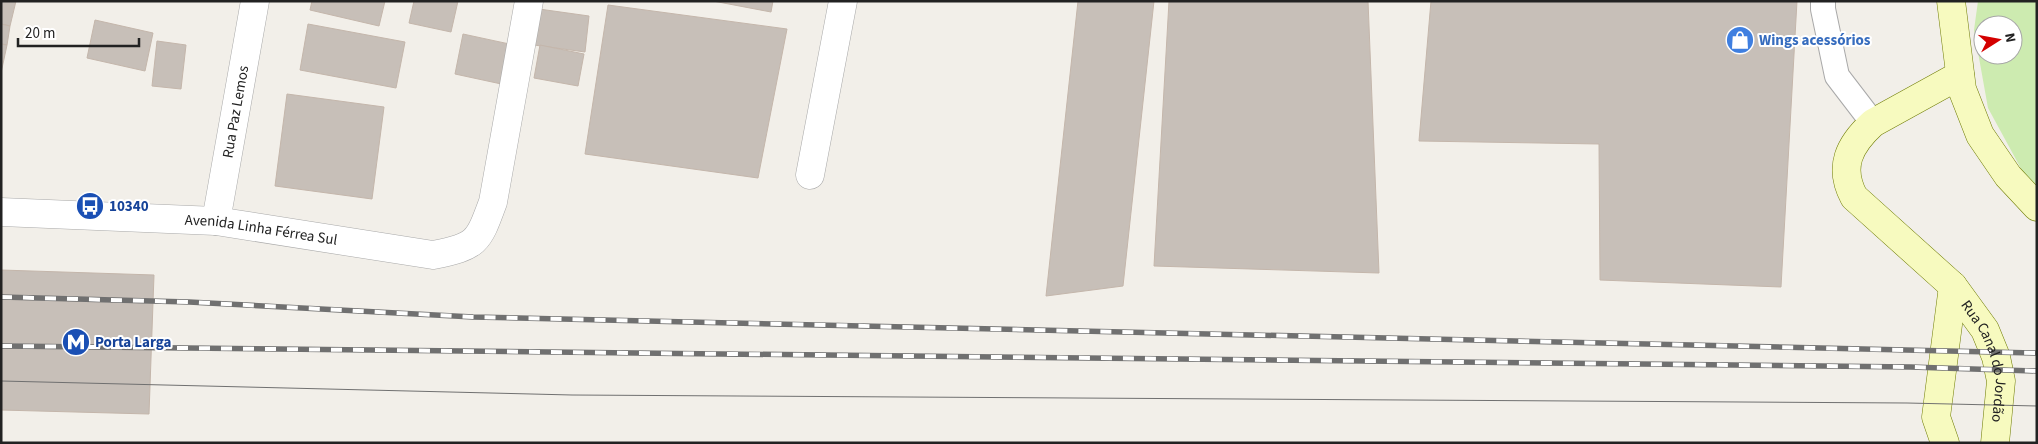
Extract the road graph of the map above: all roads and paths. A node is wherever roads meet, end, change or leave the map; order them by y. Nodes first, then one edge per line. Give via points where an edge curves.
1 (255, 1) edge
2 (529, 1) edge
3 (843, 1) edge
4 (1824, 1) edge
5 (1950, 1) edge
6 (1960, 75) junction
7 (1873, 123) junction
8 (810, 175) dead end
9 (2037, 207) edge
10 (1, 212) edge
11 (216, 221) junction
12 (1953, 286) junction
13 (1945, 443) edge
14 (1995, 443) edge

1 - 11 street, Rua Paz Lemos
2 - 11 street, Avenida Linha Férrea Sul via 493,202 482,233 469,245 433,255
3 - 8 street
4 - 7 lane via 1837,76
5 - 6 main road
6 - 7 main road, Rua Canal do Jordão
6 - 9 main road via 1962,89 1980,135 2008,176
7 - 12 main road, Rua Canal do Jordão via 1851,150 1846,169 1847,184 1854,197
10 - 11 street, Avenida Linha Férrea Sul
12 - 13 main road, Rua Canal do Jordão via 1936,417
12 - 14 main road, Rua Canal do Jordão via 1985,330 1996,358 2001,381

